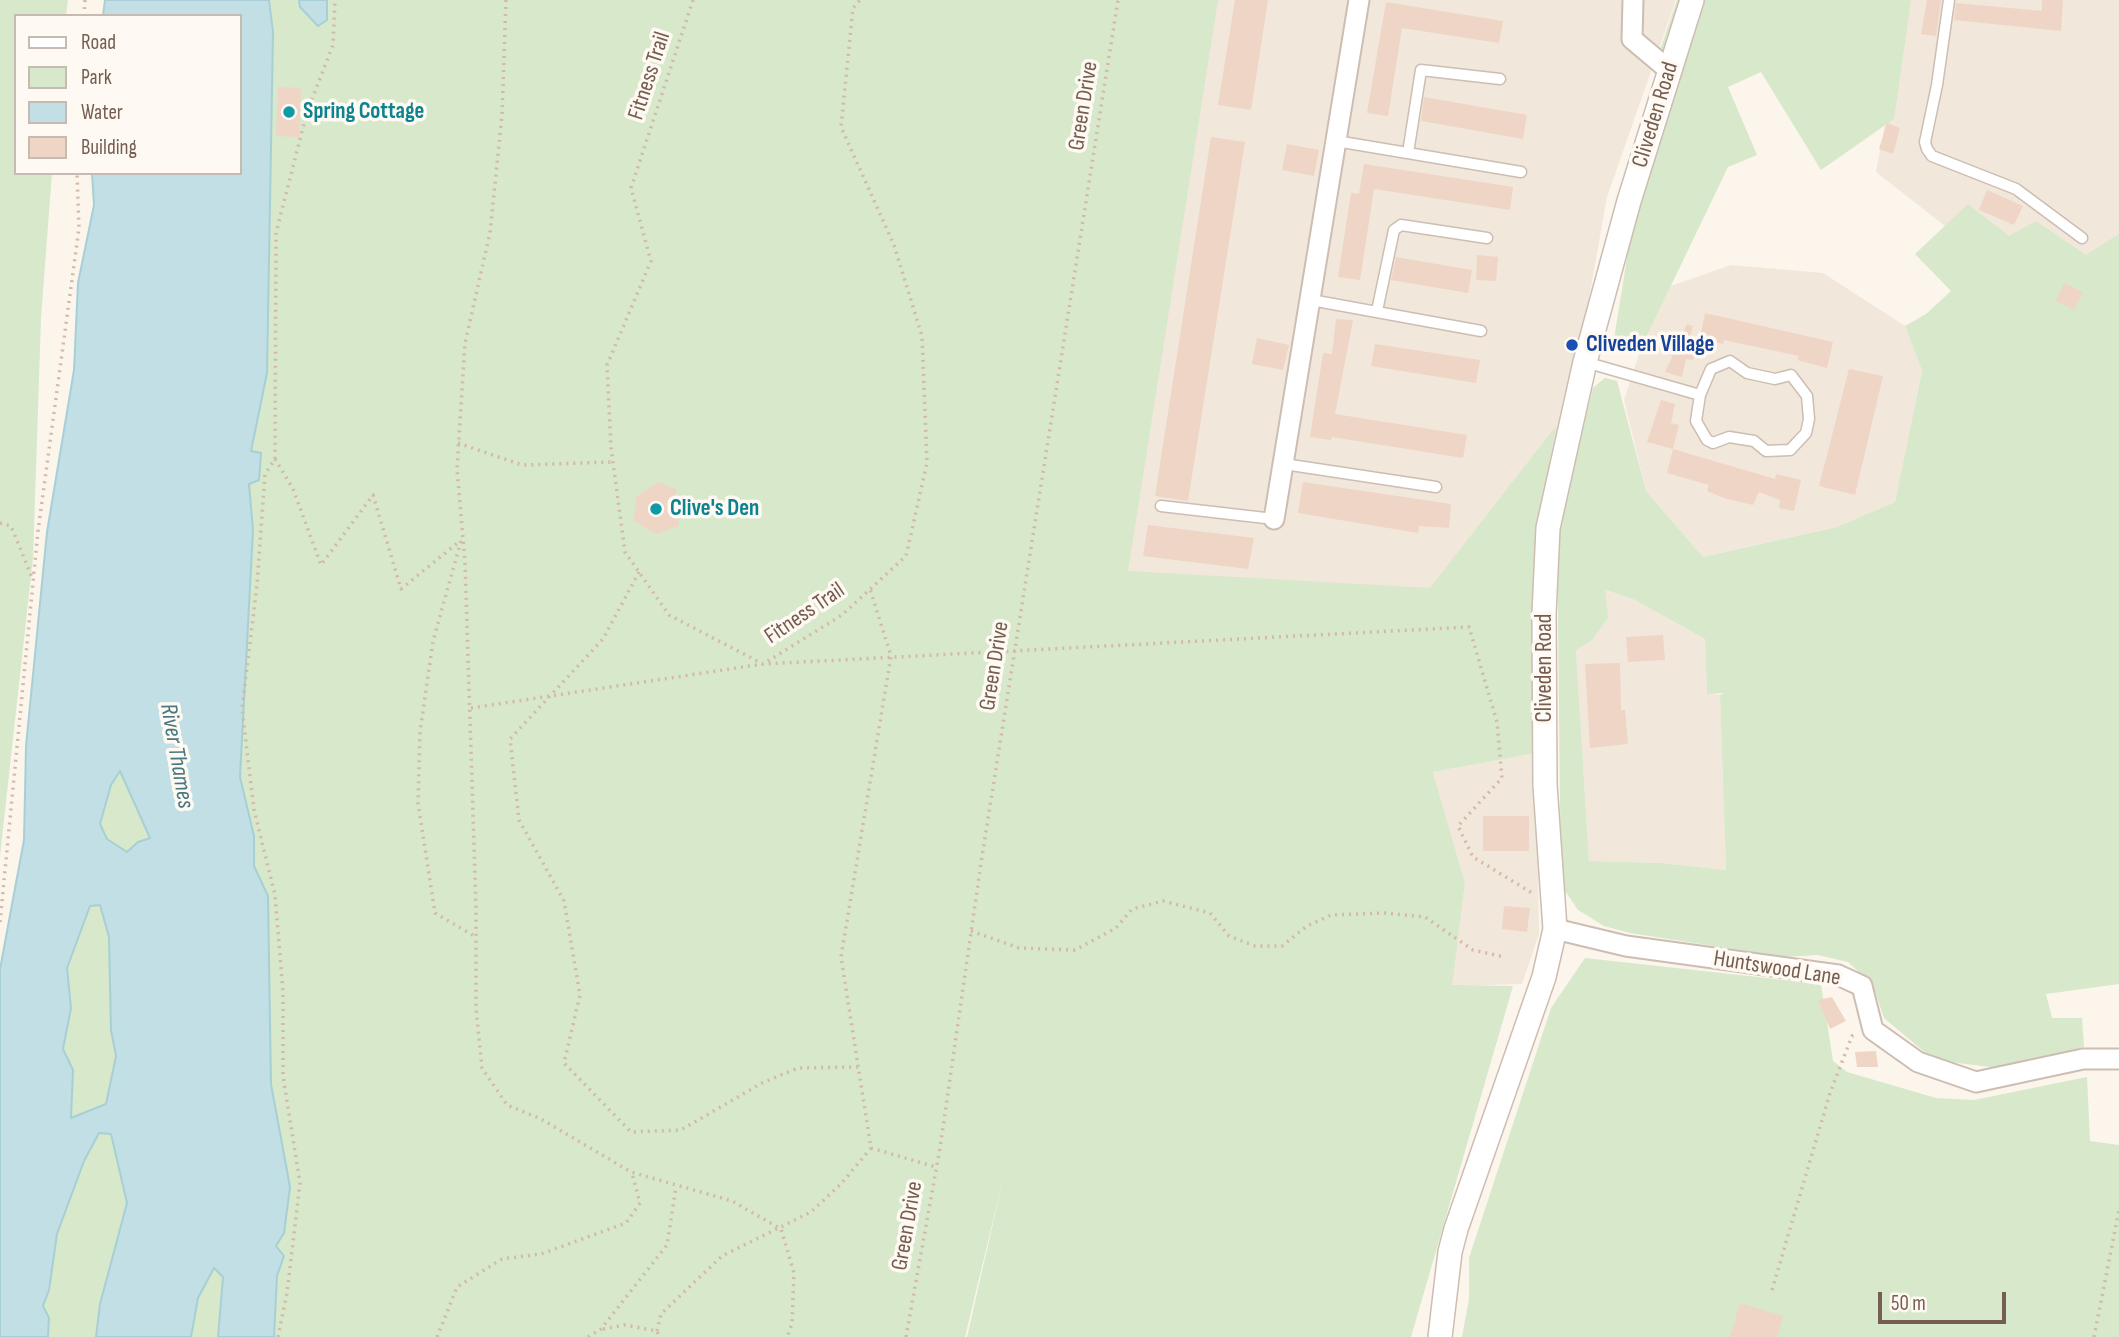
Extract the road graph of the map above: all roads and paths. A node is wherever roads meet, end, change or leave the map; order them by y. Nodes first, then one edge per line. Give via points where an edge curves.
1 (335, 0) edge
2 (506, 0) edge
3 (693, 0) edge
4 (860, 0) edge
5 (1118, 0) edge
6 (1359, 0) edge
7 (1633, 0) edge
8 (1692, 0) edge
9 (1949, 0) edge
10 (1670, 71) junction
11 (1500, 79) dead end
12 (1336, 138) junction
13 (1408, 153) junction
14 (1521, 172) dead end
15 (77, 175) edge
16 (1488, 238) dead end
17 (2082, 238) dead end
18 (1311, 300) junction
19 (1377, 312) junction
20 (1481, 331) dead end
21 (1585, 362) junction
22 (1700, 395) junction
23 (458, 443) junction
24 (275, 459) junction
25 (613, 462) junction
26 (1284, 464) junction
27 (1436, 487) dead end
28 (1161, 506) dead end
29 (1274, 519) joint
30 (0, 523) edge
31 (461, 539) junction
32 (639, 572) junction
33 (33, 582) junction
34 (870, 589) junction
35 (1016, 648) junction
36 (891, 656) junction
37 (763, 664) junction
38 (553, 695) junction
39 (471, 708) junction
40 (1555, 905) junction
41 (0, 922) edge
42 (1555, 929) junction
43 (971, 931) junction
44 (476, 937) junction
45 (1504, 957) dead end
46 (1873, 1030) junction
47 (2119, 1059) edge
48 (858, 1067) junction
49 (871, 1148) junction
50 (936, 1167) junction
51 (631, 1172) junction
52 (676, 1187) junction
53 (2119, 1210) edge
54 (781, 1228) junction
55 (1772, 1290) dead end
56 (601, 1329) junction
57 (657, 1331) junction
58 (278, 1337) edge
59 (436, 1337) edge
60 (588, 1337) edge
61 (659, 1337) edge
62 (787, 1337) edge
63 (906, 1337) edge
64 (1440, 1337) edge
65 (2094, 1337) edge

1 - 24 path via 333,45 307,112 276,233
2 - 23 path via 491,233 465,343
3 - 25 path, Fitness Trail via 631,188 651,261 607,366
4 - 34 path, Fitness Trail via 853,8 841,127 894,245 922,336 927,463 906,555
5 - 35 path, Green Drive
6 - 12 street
7 - 10 street via 1632,39
8 - 10 street, Cliveden Road
9 - 17 lane via 1927,149 1933,156 2016,189
10 - 21 street, Cliveden Road
11 - 13 lane via 1421,70
12 - 13 lane
12 - 18 street
13 - 14 lane
15 - 33 path via 79,228
16 - 19 lane via 1401,225 1394,230
18 - 19 lane
18 - 26 street
19 - 20 lane
21 - 22 lane
21 - 40 street, Cliveden Road via 1548,540 1545,785
22 - 22 lane via 1711,369 1730,361 1747,373 1775,379 1791,375 1807,396 1806,433 1790,450 1766,451 1754,441 1728,437 1713,443 1696,421
23 - 25 path via 522,465
23 - 31 path
24 - 31 path via 293,489 321,565 373,495 401,589
24 - 58 path via 265,474 242,708 254,810 275,895 283,992 283,1076 300,1183
25 - 32 path, Fitness Trail via 625,552
26 - 27 lane
26 - 29 street
28 - 29 lane
30 - 33 path via 11,526
31 - 39 path
31 - 44 path via 433,641 419,732 418,803 435,913
32 - 37 path, Fitness Trail via 668,615
32 - 38 path via 603,639
33 - 41 path
34 - 36 path
34 - 37 path, Fitness Trail via 842,615
35 - 36 path
35 - 40 path via 1469,627 1497,722 1502,778 1458,826 1473,857
35 - 43 path, Green Drive
36 - 37 path
36 - 48 path via 841,957
37 - 38 path
38 - 39 path
38 - 48 path via 510,739 519,820 567,914 580,995 564,1063 631,1132 681,1130 762,1083 798,1068
39 - 44 path
40 - 42 street, Cliveden Road
42 - 46 street, Huntswood Lane via 1626,946 1838,975 1862,986
42 - 64 street, Cliveden Road via 1544,977 1456,1229
43 - 45 path via 1019,948 1075,950 1116,928 1132,909 1163,901 1210,913 1229,936 1255,946 1282,946 1307,926 1331,915 1385,913 1424,917 1473,950
43 - 50 path, Green Drive
44 - 51 path via 482,1068 507,1104 598,1149
46 - 47 street via 1918,1062 1976,1082 2083,1059
46 - 55 path via 1852,1036 1830,1093
48 - 49 path
49 - 50 path
49 - 54 path via 811,1212
50 - 63 path, Green Drive
51 - 52 path
51 - 59 path via 640,1203 626,1223 541,1254 502,1259 457,1287
52 - 54 path via 732,1201
52 - 56 path via 667,1245
53 - 65 path
54 - 57 path via 722,1256 661,1314
54 - 62 path via 794,1273 792,1324
56 - 57 path via 625,1325
56 - 60 path
57 - 61 path

